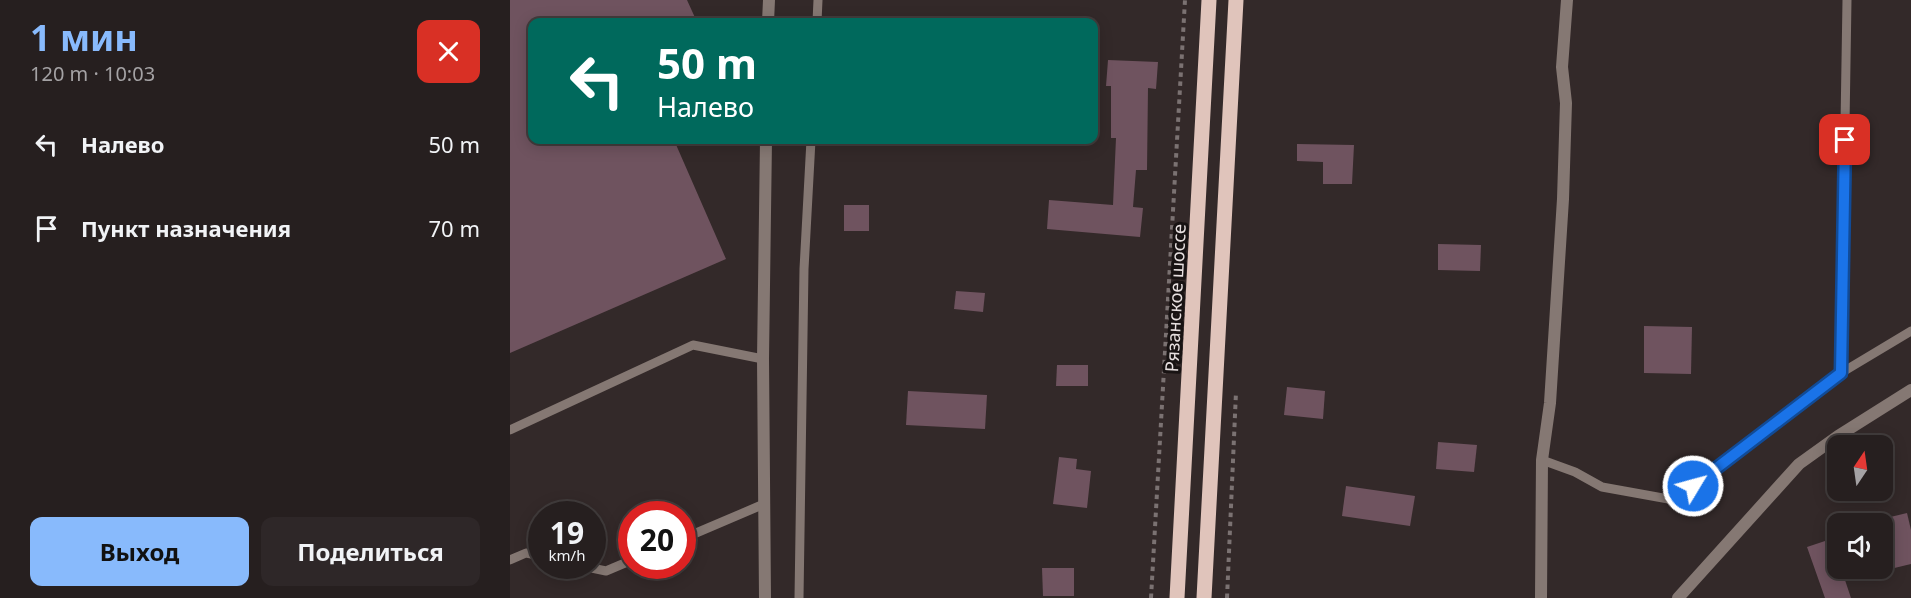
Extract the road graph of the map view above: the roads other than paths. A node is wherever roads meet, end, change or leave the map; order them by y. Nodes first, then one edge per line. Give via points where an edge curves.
1 (769, 0) edge
2 (818, 0) edge
3 (1209, 0) edge
4 (1236, 0) edge
5 (1567, 0) edge
6 (1847, 0) edge
7 (768, 18) edge
8 (817, 18) edge
9 (766, 144) edge
10 (811, 144) edge
11 (1911, 331) edge
12 (763, 359) junction
13 (1841, 373) junction
14 (1911, 390) edge
15 (510, 430) edge
16 (1542, 460) junction
17 (764, 504) junction
18 (696, 533) edge
19 (528, 553) edge
20 (510, 560) edge
21 (765, 598) edge
22 (799, 598) edge
23 (1177, 598) edge
24 (1204, 598) edge
25 (1541, 598) edge
26 (1678, 598) edge

1 - 7 street
2 - 8 lane
3 - 23 main road, Рязанское шоссе
4 - 24 main road
5 - 16 street via 1562,67 1566,103 1563,199 1550,403
6 - 13 lane
9 - 12 street
10 - 22 lane via 804,269
11 - 13 lane
12 - 15 lane via 693,345
12 - 17 street
13 - 16 lane via 1674,500 1602,487
14 - 26 street via 1799,464
16 - 25 street
17 - 18 lane
17 - 21 street
19 - 20 lane

